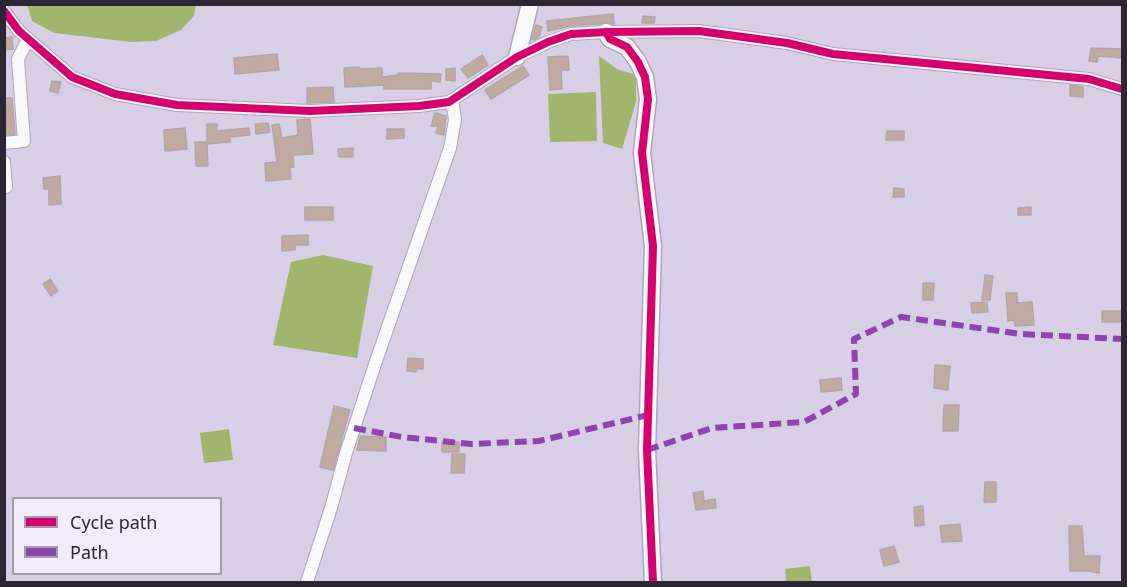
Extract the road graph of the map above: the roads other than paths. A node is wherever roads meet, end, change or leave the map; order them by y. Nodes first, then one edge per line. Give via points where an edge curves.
1 (530, 4) edge
2 (4, 11) edge
3 (606, 32) junction
4 (28, 39) junction
5 (517, 57) junction
6 (1122, 89) edge
7 (452, 100) junction
8 (4, 144) edge
9 (4, 162) edge
10 (6, 187) dead end
11 (307, 582) edge
12 (653, 582) edge

1 - 5 street
2 - 4 street
3 - 5 street via 571,34
3 - 6 street via 699,31 787,43 833,54 1089,80
3 - 12 street via 610,39 627,47 638,62 648,99 642,153 652,246 647,450
4 - 7 street via 72,77 114,94 177,105 310,111 419,106
4 - 8 street via 18,59 24,141
5 - 7 street
7 - 11 street via 455,120 450,148 375,364
9 - 10 street

